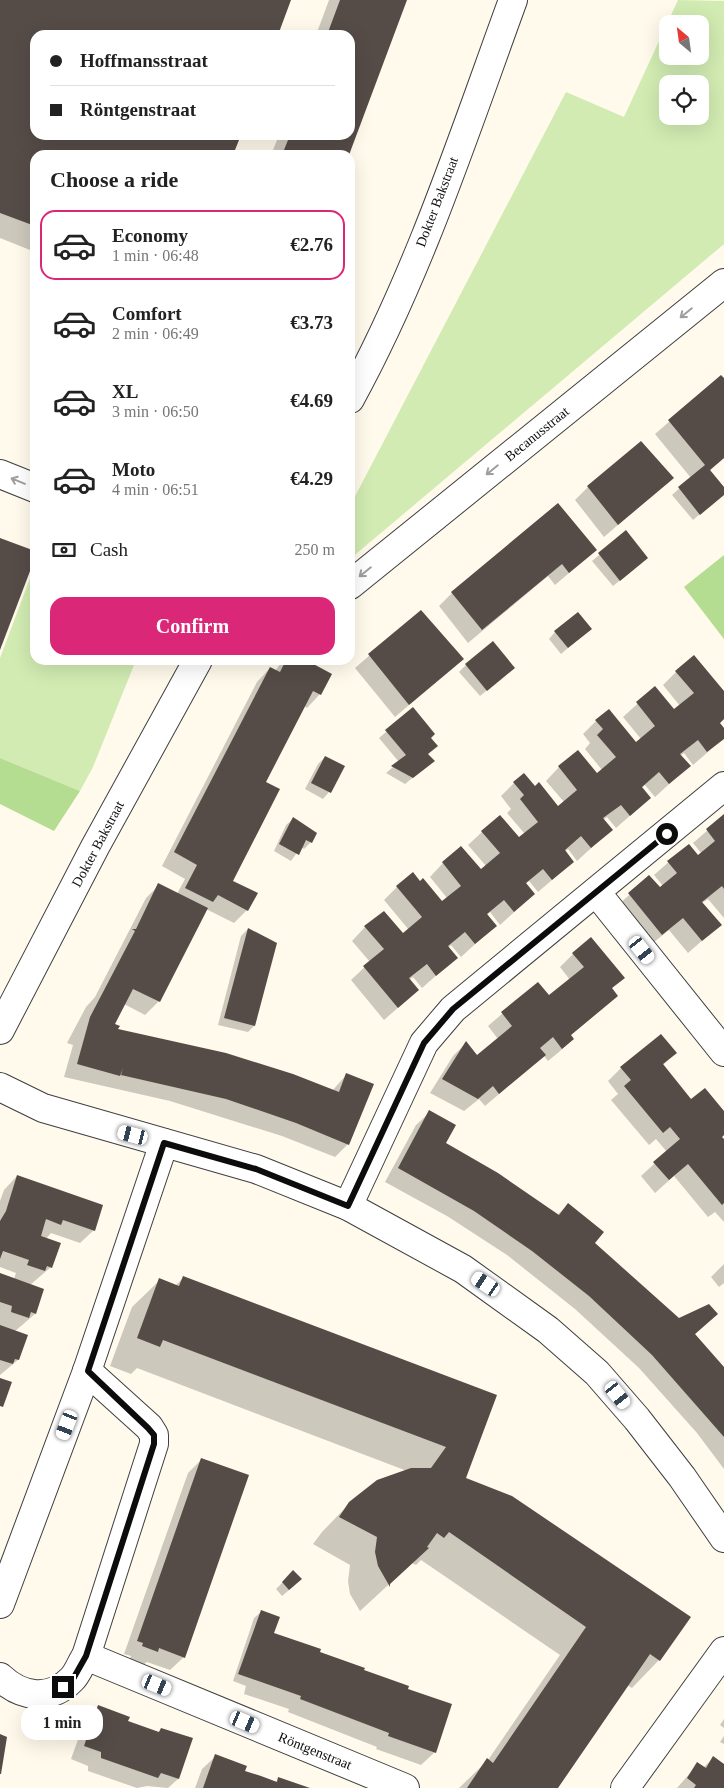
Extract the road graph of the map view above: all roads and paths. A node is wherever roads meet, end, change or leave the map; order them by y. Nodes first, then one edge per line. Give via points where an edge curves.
1 (513, 0) edge
2 (724, 283) edge
3 (355, 389) edge
4 (0, 474) edge
5 (30, 486) edge
6 (355, 581) edge
7 (195, 665) edge
8 (724, 786) edge
9 (596, 892) junction
10 (0, 1030) edge
11 (724, 1052) edge
12 (0, 1087) edge
13 (164, 1143) junction
14 (348, 1206) junction
15 (88, 1371) junction
16 (724, 1538) edge
17 (0, 1604) edge
18 (724, 1651) edge
19 (86, 1656) junction
20 (0, 1677) edge
21 (405, 1788) edge
22 (625, 1788) edge

1 - 3 street, Dokter Bakstraat via 429,224 394,310
2 -> 6 street, Becanusstraat
5 -> 4 street
7 - 10 street, Dokter Bakstraat via 95,847
8 - 9 street
9 - 11 street
9 - 14 street via 436,1026 424,1043
12 - 13 street via 43,1108
13 - 14 street via 256,1169
13 - 15 street
14 - 16 street via 463,1269 548,1330 590,1367 637,1419
15 - 17 street
15 - 19 street via 148,1428 154,1435 154,1444
18 - 22 street
19 - 20 street via 73,1679 50,1694 22,1693
19 - 21 street, Röntgenstraat

